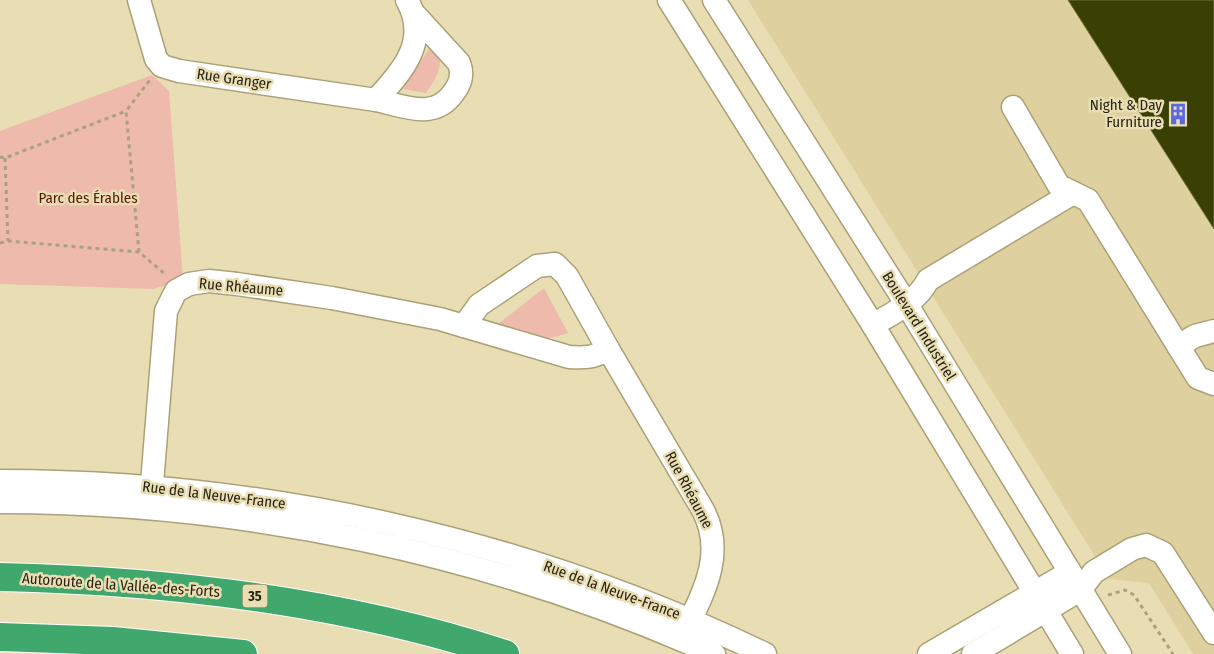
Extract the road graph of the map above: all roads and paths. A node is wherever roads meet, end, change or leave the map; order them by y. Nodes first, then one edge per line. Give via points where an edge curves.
1 (139, 0) edge
2 (669, 0) edge
3 (714, 0) edge
4 (411, 8) edge
5 (162, 66) junction
6 (376, 100) junction
7 (1013, 107) dead end
8 (126, 111) junction
9 (0, 157) edge
10 (4, 158) junction
11 (1073, 193) junction
12 (8, 241) junction
13 (0, 243) edge
14 (139, 252) junction
15 (180, 287) junction
16 (907, 305) junction
17 (873, 325) junction
18 (464, 326) junction
19 (1214, 331) edge
20 (1178, 346) junction
21 (608, 349) junction
22 (1206, 381) edge
23 (0, 481) edge
24 (151, 498) junction
25 (0, 502) edge
26 (422, 542) junction
27 (0, 577) edge
28 (1075, 581) junction
29 (1108, 596) dead end
30 (1040, 602) junction
31 (691, 619) junction
32 (1214, 633) edge
33 (0, 637) edge
34 (681, 639) junction
35 (243, 654) edge
36 (505, 654) edge
37 (714, 654) edge
38 (765, 654) edge
39 (929, 654) edge
40 (973, 654) edge
41 (1072, 654) edge
42 (1120, 654) edge
43 (1173, 654) edge

1 - 5 street via 153,52
2 - 17 street
3 - 16 street, Boulevard Industriel
4 - 6 street, Rue Granger via 416,40 398,75
4 - 6 street, Rue Granger via 459,63 462,71 458,87 447,103 434,110
5 - 6 street, Rue Granger
5 - 8 path
7 - 11 street via 1059,186
8 - 10 path
8 - 14 path
9 - 10 path
10 - 12 path
11 - 16 street via 928,280 923,291
11 - 20 street via 1088,200
12 - 13 path
12 - 14 path
14 - 15 path
15 - 18 street, Rue Rhéaume via 198,282 238,284 380,307
15 - 24 street, Rue Rhéaume via 171,298 165,321
16 - 17 street
16 - 28 street, Boulevard Industriel
17 - 30 street
18 - 21 street, Rue Rhéaume via 569,357 588,358
18 - 21 street, Rue Rhéaume via 479,305 537,266 555,264 567,276
19 - 20 street via 1195,336
20 - 22 street
21 - 31 street, Rue Rhéaume via 710,526 714,553 711,571
23 - 24 street, Rue de la Neuve-France via 88,483
24 - 25 street, Rue de la Neuve-France
24 - 26 street, Rue de la Neuve-France via 257,521
26 - 31 street, Rue de la Neuve-France via 566,572
26 - 34 street, Rue de la Neuve-France
27 - 36 highway, Autoroute de la Vallée-des-Forts / 35 via 143,584 263,597 373,618
28 - 30 street
28 - 32 street via 1136,547 1146,545 1155,548 1166,557
28 - 42 street, Boulevard Industriel
29 - 43 path via 1125,590 1134,595
30 - 39 street
30 - 40 street
30 - 41 street
31 - 34 street, Rue Rhéaume
31 - 38 street, Rue de la Neuve-France
33 - 35 highway via 133,642
34 - 37 street, Rue de la Neuve-France

